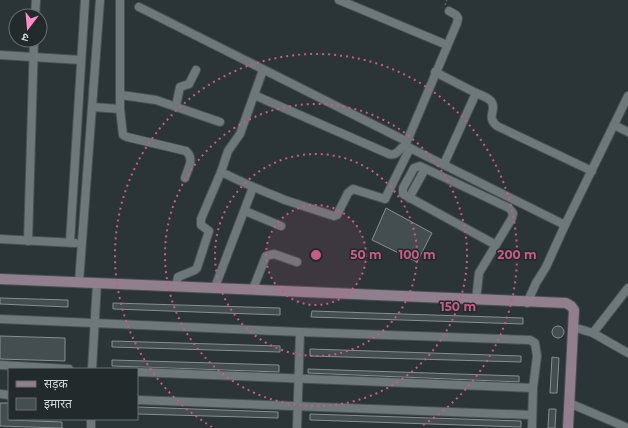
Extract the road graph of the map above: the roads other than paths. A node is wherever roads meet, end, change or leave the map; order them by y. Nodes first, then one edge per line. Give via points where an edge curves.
1 (85, 0) edge
2 (100, 0) edge
3 (120, 0) edge
4 (339, 0) edge
5 (139, 7) dead end
6 (448, 12) dead end
7 (447, 45) junction
8 (34, 48) edge
9 (0, 55) edge
10 (34, 57) junction
11 (81, 60) junction
12 (196, 70) dead end
13 (263, 70) junction
14 (435, 72) junction
15 (476, 93) junction
16 (121, 95) junction
17 (254, 95) junction
18 (628, 96) edge
19 (92, 106) junction
20 (176, 106) junction
21 (120, 109) junction
22 (220, 122) dead end
23 (614, 125) junction
24 (628, 132) edge
25 (407, 145) junction
26 (444, 164) junction
27 (592, 171) junction
28 (221, 172) junction
29 (185, 178) dead end
30 (251, 186) junction
31 (245, 211) junction
32 (565, 225) junction
33 (281, 226) dead end
34 (0, 240) edge
35 (28, 241) junction
36 (70, 242) junction
37 (82, 244) junction
38 (496, 245) junction
39 (297, 262) dead end
40 (0, 279) edge
41 (79, 282) junction
42 (96, 283) junction
43 (176, 286) junction
44 (215, 287) junction
45 (628, 288) edge
46 (253, 289) junction
47 (476, 300) junction
48 (527, 303) junction
49 (0, 318) edge
50 (94, 323) junction
51 (573, 327) junction
52 (300, 332) junction
53 (593, 333) junction
54 (628, 353) edge
55 (0, 365) edge
56 (52, 368) edge
57 (92, 368) edge
58 (138, 372) edge
59 (298, 380) junction
60 (533, 388) junction
61 (138, 400) edge
62 (570, 403) junction
63 (297, 406) junction
64 (532, 415) junction
65 (297, 428) edge
66 (532, 428) edge
67 (568, 428) edge
68 (628, 428) edge

1 - 11 street
2 - 19 street
3 - 16 street
4 - 7 street
5 - 13 street
6 - 7 street via 458,18
7 - 14 street
8 - 10 street
9 - 10 street
10 - 11 street
10 - 35 street
11 - 36 street
12 - 20 street via 189,84 180,87
13 - 17 street
13 - 25 street
14 - 15 street
14 - 25 street
15 - 26 street
15 - 27 street via 491,102 492,122 497,126
16 - 20 street via 148,98
16 - 21 street
17 - 25 street via 389,154 397,153
17 - 28 street via 240,134 228,151
18 - 23 street
19 - 21 street
19 - 37 street
20 - 22 street
21 - 29 street via 123,135 186,151 189,154 191,162
23 - 24 street
23 - 27 street
25 - 26 street
25 - 30 street via 385,199 353,189 334,216
26 - 32 street
27 - 32 street
28 - 30 street
28 - 43 street via 200,222 208,229 209,235 197,268 178,277
30 - 31 street via 251,195
31 - 33 street
31 - 44 street
32 - 48 street
34 - 35 street
35 - 36 street
36 - 37 street
37 - 41 street
38 - 38 street via 512,218 513,213 509,208 424,169 416,166 414,168 403,188 403,194
38 - 47 street via 479,273
39 - 46 street via 274,254 266,256
40 - 41 street
41 - 42 street
42 - 43 street
42 - 50 street
43 - 44 street
44 - 46 street
45 - 53 street
46 - 47 street
47 - 48 street
48 - 51 street via 571,306 574,310
49 - 50 street
50 - 52 street
50 - 57 street
51 - 53 street
51 - 62 street
52 - 59 street
52 - 60 street via 530,340 536,343 537,348
53 - 54 street
55 - 56 street
58 - 59 street
59 - 60 street
59 - 63 street
60 - 64 street
61 - 63 street
62 - 67 street
62 - 68 street
63 - 64 street
63 - 65 street
64 - 66 street

